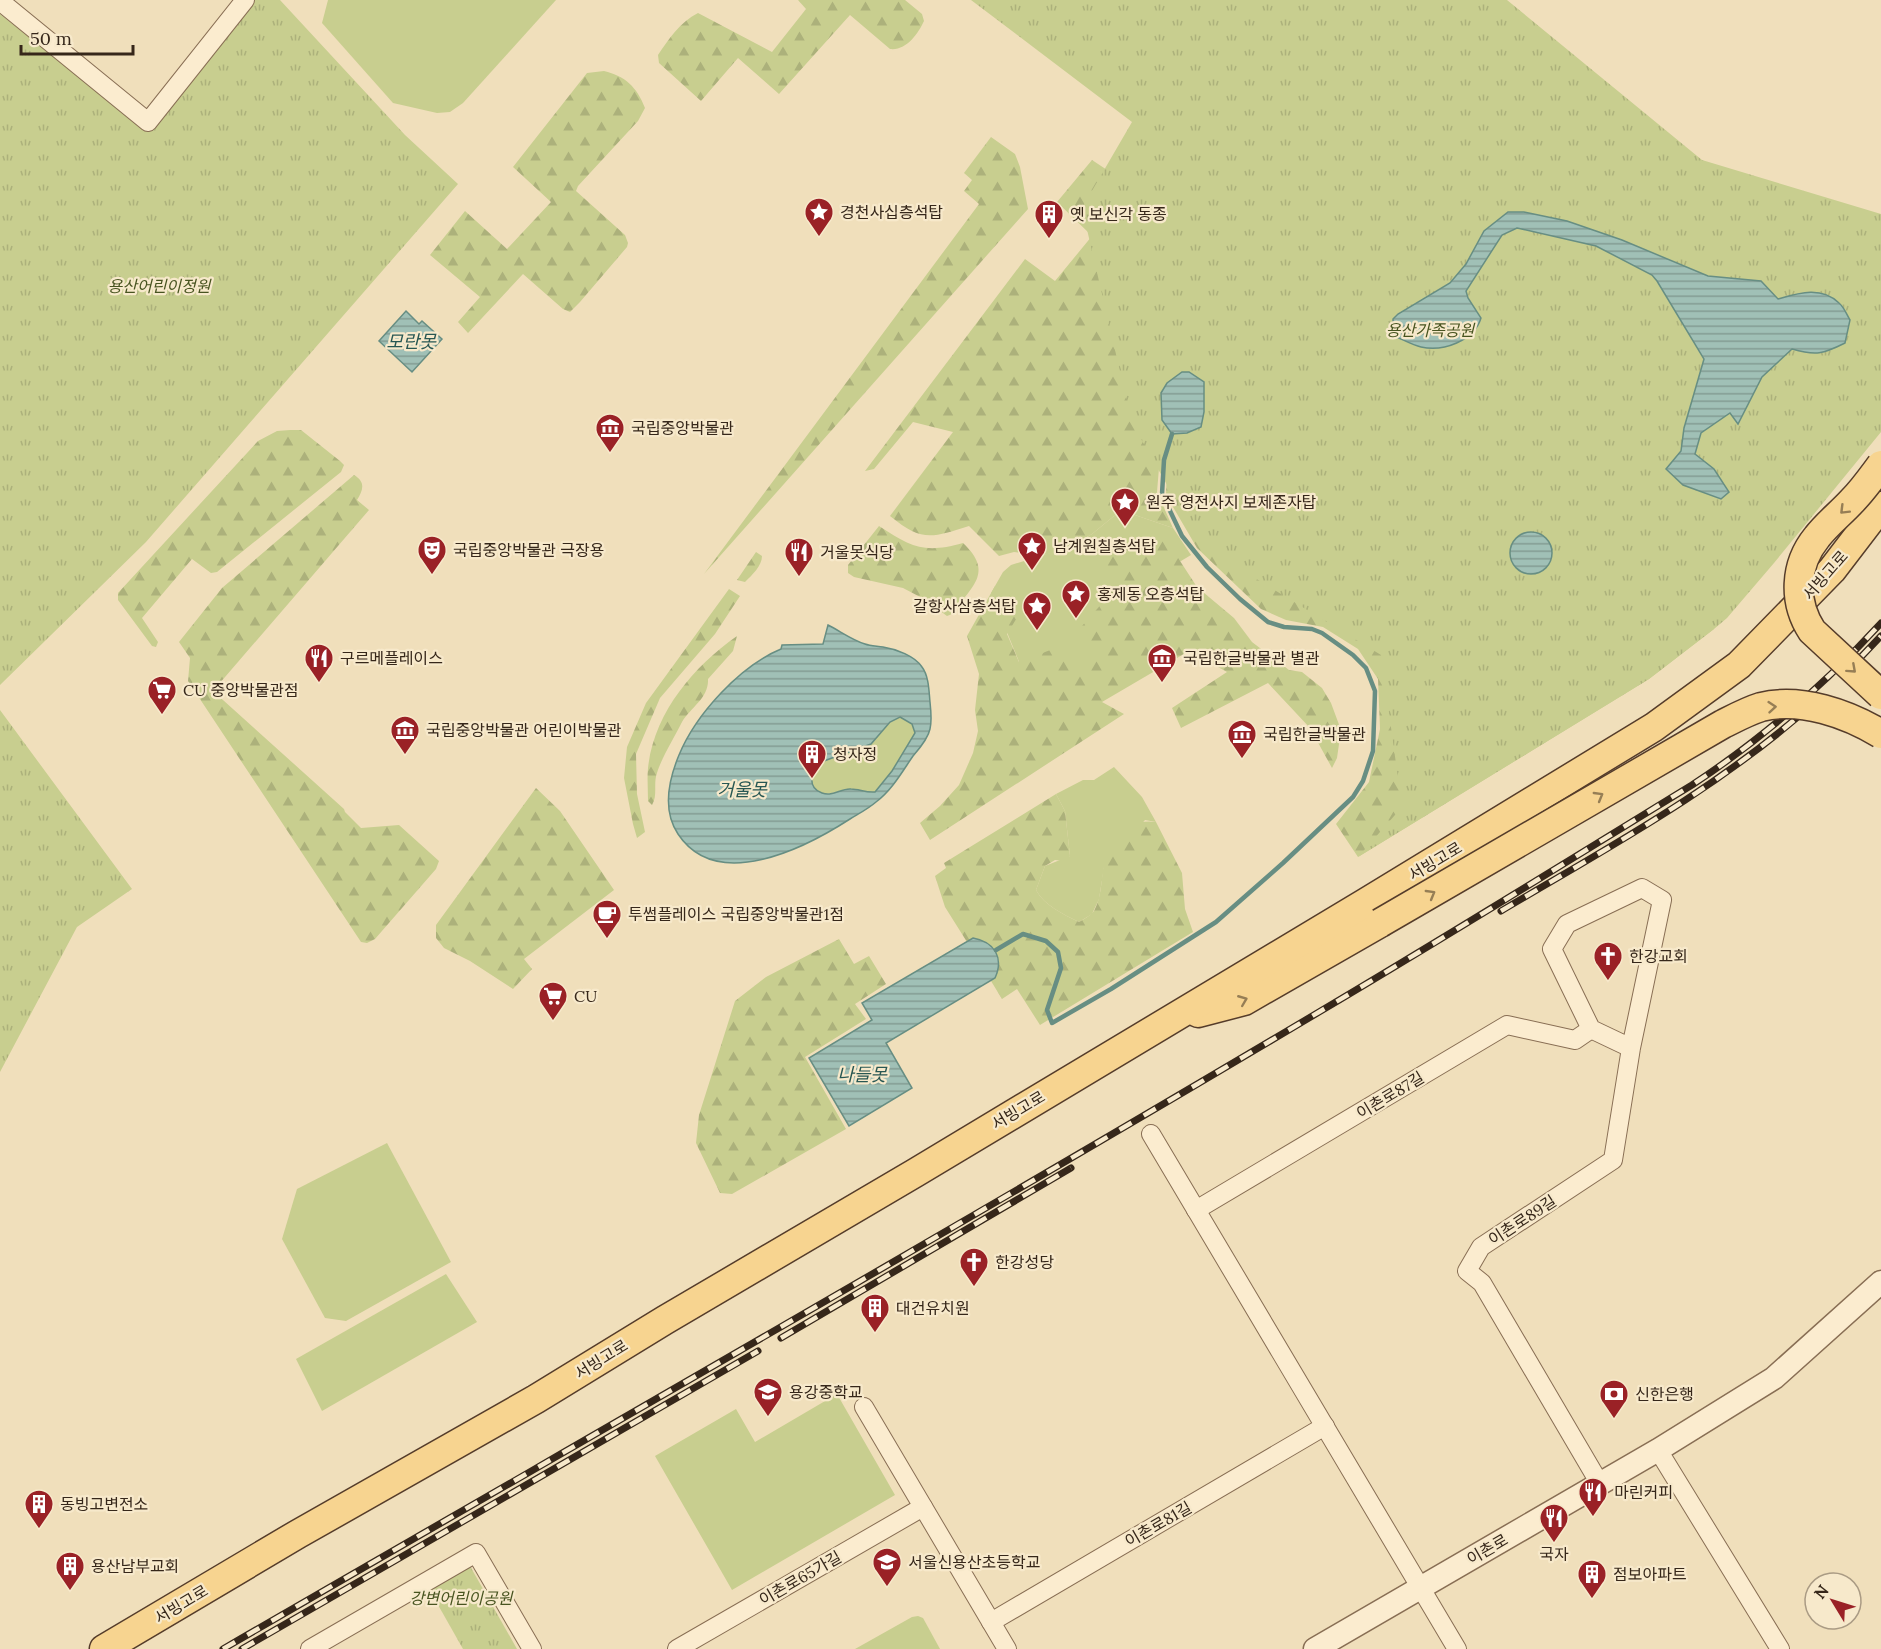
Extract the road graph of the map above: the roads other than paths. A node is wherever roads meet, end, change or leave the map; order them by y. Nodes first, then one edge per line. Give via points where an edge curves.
1 (244, 0) edge
2 (0, 1) edge
3 (1881, 465) edge
4 (1881, 506) edge
5 (1881, 696) edge
6 (1881, 734) edge
7 (1167, 1021) junction
8 (1591, 1029) junction
9 (1631, 1048) junction
10 (1152, 1134) dead end
11 (1196, 1210) junction
12 (1881, 1282) edge
13 (864, 1407) dead end
14 (1325, 1426) junction
15 (1658, 1450) junction
16 (1600, 1484) junction
17 (923, 1507) junction
18 (1420, 1588) junction
19 (991, 1622) junction
20 (104, 1649) edge
21 (309, 1649) edge
22 (532, 1649) edge
23 (677, 1649) edge
24 (1007, 1649) edge
25 (1316, 1649) edge
26 (1457, 1649) edge
27 (1780, 1649) edge

1 - 2 street via 148,122
3 -> 5 main road, bridge via 1813,542 1800,567 1798,591 1812,632
4 - 7 main road, 서빙고로 via 1832,570 1793,611 1739,665 1701,694 1635,739
7 -> 6 main road, bridge via 1244,1001 1723,724 1756,709 1813,707 1849,716
7 - 20 main road, 서빙고로 via 536,1399
8 - 9 street
8 - 9 street, 이촌로89길 via 1552,949 1567,924 1642,888 1662,900
8 - 11 street, 이촌로87길 via 1575,1040 1507,1024
9 - 16 street, 이촌로89길 via 1614,1160 1480,1247 1467,1271 1482,1282
10 - 11 street
11 - 14 street
12 - 15 street, 이촌로 via 1774,1378
13 - 17 street
14 - 18 street
14 - 19 street, 이촌로81길
15 - 16 street, 이촌로
15 - 27 street
16 - 18 street, 이촌로
17 - 19 street
17 - 23 street, 이촌로65가길
18 - 25 street, 이촌로
18 - 26 street
19 - 24 street
21 - 22 street via 476,1553

